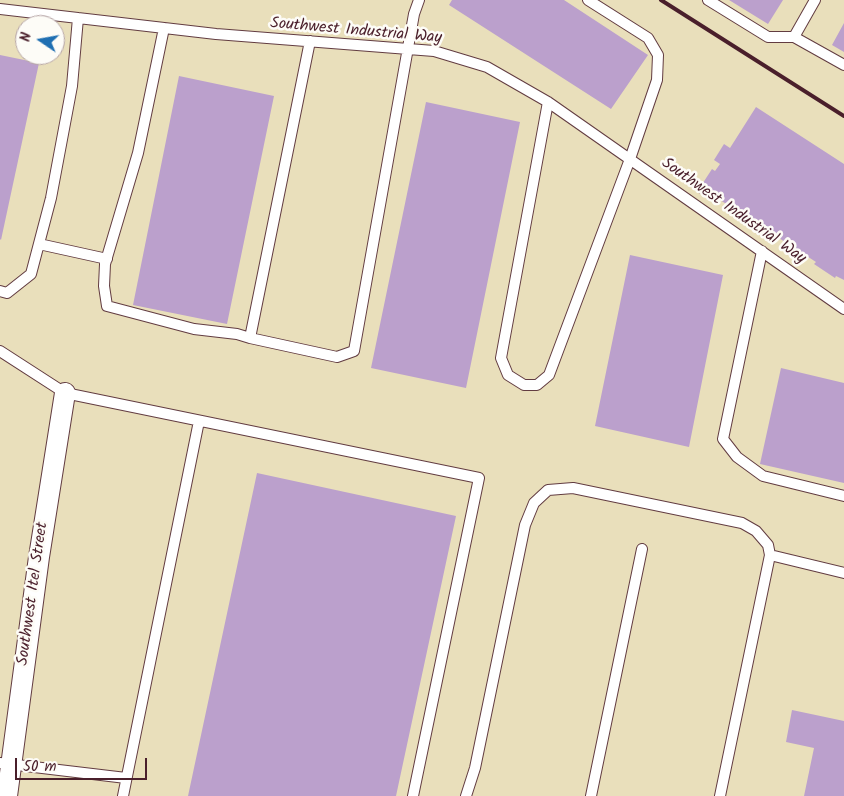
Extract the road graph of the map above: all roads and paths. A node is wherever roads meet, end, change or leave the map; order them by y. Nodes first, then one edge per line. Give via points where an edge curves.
1 (419, 0) edge
2 (588, 0) edge
3 (708, 0) edge
4 (816, 0) edge
5 (0, 8) edge
6 (78, 18) junction
7 (164, 28) junction
8 (794, 37) junction
9 (310, 42) junction
10 (408, 49) junction
11 (844, 65) edge
12 (548, 102) junction
13 (630, 159) junction
14 (39, 244) junction
15 (762, 251) junction
16 (106, 259) junction
17 (0, 291) edge
18 (844, 309) edge
19 (250, 338) junction
20 (0, 351) edge
21 (65, 393) junction
22 (199, 421) junction
23 (844, 496) edge
24 (642, 549) dead end
25 (770, 555) junction
26 (844, 573) edge
27 (5, 764) edge
28 (126, 778) junction
29 (7, 796) edge
30 (123, 796) edge
31 (414, 796) edge
32 (466, 796) edge
33 (591, 796) edge
34 (720, 796) edge

1 - 10 lane
2 - 13 lane via 648,38 658,55 656,80
3 - 8 lane via 768,38
4 - 8 lane
5 - 6 lane, Southwest Industrial Way
6 - 7 lane, Southwest Industrial Way
6 - 14 lane via 72,86
7 - 9 lane, Southwest Industrial Way
7 - 16 lane via 138,153
8 - 11 lane
9 - 10 lane, Southwest Industrial Way
9 - 19 lane
10 - 12 lane, Southwest Industrial Way via 434,51 487,67
10 - 19 lane via 354,351 337,357
12 - 13 lane, Southwest Industrial Way
12 - 13 lane via 500,358 508,375 524,385 537,385 549,375
13 - 15 lane, Southwest Industrial Way
14 - 16 lane
14 - 17 lane via 31,274 8,293
15 - 18 lane, Southwest Industrial Way
15 - 23 lane via 723,439 737,457 763,476
16 - 19 lane via 104,286 107,306 194,329
20 - 21 lane
21 - 22 lane
21 - 27 street, Southwest Itel Street
22 - 28 lane
22 - 31 lane via 479,478
24 - 33 lane
25 - 26 lane
25 - 32 lane via 768,545 756,531 742,523 573,488 548,490 534,503 525,524 475,768
25 - 34 lane
27 - 28 lane
27 - 29 street, Southwest Itel Street
28 - 30 lane

